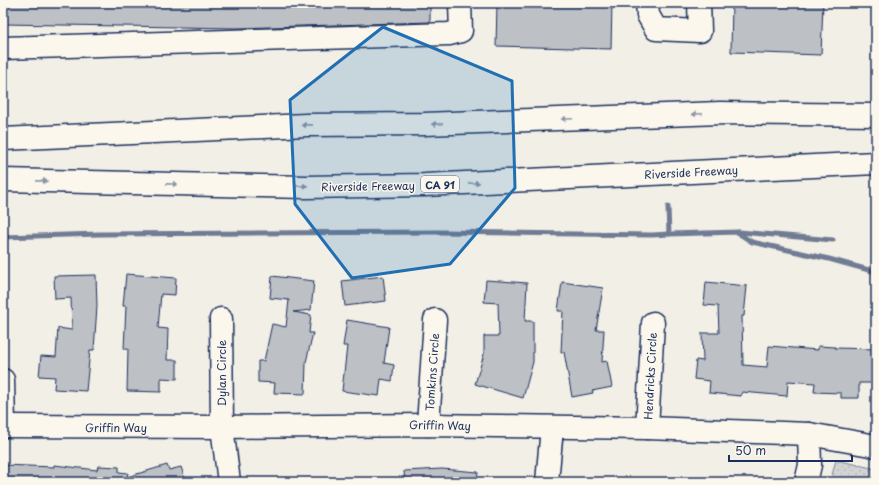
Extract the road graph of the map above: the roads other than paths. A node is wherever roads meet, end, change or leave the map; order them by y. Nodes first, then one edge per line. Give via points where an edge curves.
1 (460, 3) edge
2 (647, 3) edge
3 (698, 3) edge
4 (3, 48) edge
5 (876, 102) edge
6 (720, 113) junction
7 (876, 114) edge
8 (3, 139) edge
9 (876, 163) edge
10 (3, 180) edge
11 (221, 319) dead end
12 (435, 320) dead end
13 (653, 323) dead end
14 (3, 380) edge
15 (428, 425) junction
16 (4, 426) edge
17 (222, 427) junction
18 (552, 428) junction
19 (647, 428) junction
20 (809, 434) junction
21 (876, 446) edge
22 (229, 482) edge
23 (547, 482) edge
24 (806, 482) edge

1 - 4 main road via 461,31 449,34
2 - 3 main road via 648,14 656,29 700,31
5 - 6 main road
6 - 7 main road
6 -> 8 main road via 424,124 306,125
10 -> 9 main road, Riverside Freeway / CA 91 via 306,187 425,185
11 - 17 main road, Dylan Circle
12 - 15 main road, Tomkins Circle
13 - 19 main road, Hendricks Circle
14 - 16 main road
15 - 17 main road, Griffin Way
15 - 18 main road, Griffin Way
16 - 17 main road, Griffin Way
17 - 22 main road, Dylan Circle
18 - 19 main road, Griffin Way
18 - 23 main road
19 - 20 main road, Griffin Way
20 - 21 main road, Griffin Way
20 - 24 main road via 810,465

